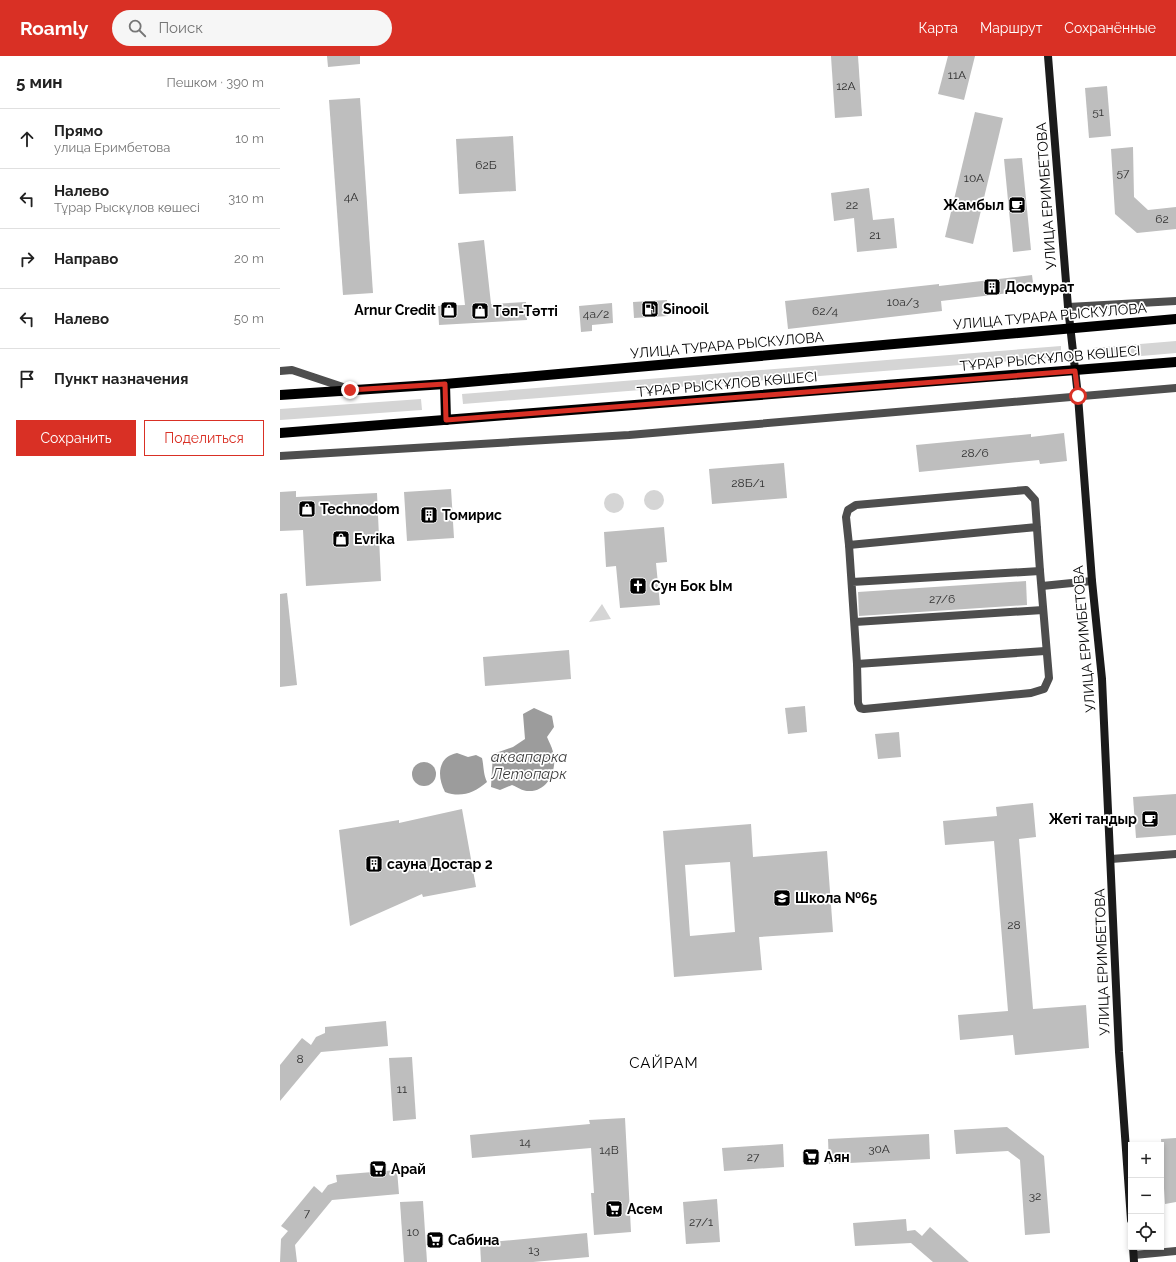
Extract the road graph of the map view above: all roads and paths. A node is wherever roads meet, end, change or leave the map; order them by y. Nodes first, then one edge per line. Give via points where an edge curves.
1 (1048, 56) edge
2 (1176, 301) edge
3 (1068, 307) junction
4 (1176, 319) edge
5 (1070, 328) junction
6 (1176, 362) edge
7 (280, 371) edge
8 (1075, 371) junction
9 (445, 384) junction
10 (1176, 388) edge
11 (350, 390) junction
12 (280, 395) edge
13 (1078, 396) junction
14 (446, 420) junction
15 (280, 433) edge
16 (280, 456) edge
17 (1037, 527) junction
18 (849, 545) junction
19 (1040, 571) junction
20 (1092, 581) junction
21 (852, 582) junction
22 (1042, 586) junction
23 (1043, 610) junction
24 (855, 622) junction
25 (1045, 651) junction
26 (857, 664) junction
27 (1176, 854) edge
28 (1111, 859) junction
29 (1131, 1214) edge
30 (1176, 1251) edge
31 (1134, 1255) edge

1 - 3 main road, УЛИЦА ЕРИМБЕТОВА
2 - 3 street
3 - 5 main road, УЛИЦА ЕРИМБЕТОВА
4 - 5 main road, УЛИЦА ТУРАРА РЫСКУЛОВА
5 - 8 main road, УЛИЦА ЕРИМБЕТОВА
5 - 9 main road, УЛИЦА ТУРАРА РЫСКУЛОВА
6 - 8 main road, ТҰРАР РЫСКҰЛОВ КӨШЕСІ
7 - 11 street via 292,370
8 - 13 main road, УЛИЦА ЕРИМБЕТОВА
8 - 14 main road, ТҰРАР РЫСКҰЛОВ КӨШЕСІ
9 - 11 main road, УЛИЦА ТУРАРА РЫСКУЛОВА
9 - 14 main road
10 - 13 street
11 - 12 main road, УЛИЦА ТУРАРА РЫСКУЛОВА
13 - 16 street via 629,434
13 - 20 main road, УЛИЦА ЕРИМБЕТОВА
14 - 15 main road, ТҰРАР РЫСКҰЛОВ КӨШЕСІ
17 - 18 street
17 - 18 street via 1035,500 1026,490 856,505 848,510 846,517
17 - 19 street
18 - 21 street
19 - 21 street
19 - 22 street
20 - 22 street
20 - 28 main road, УЛИЦА ЕРИМБЕТОВА via 1102,679 1105,786
21 - 24 street
22 - 23 street
23 - 24 street
23 - 25 street
24 - 26 street
25 - 26 street
25 - 26 street via 1049,678 1044,689 1030,693 864,709 860,708 858,703
27 - 28 street
28 - 29 main road, УЛИЦА ЕРИМБЕТОВА via 1119,1052
30 - 31 street

